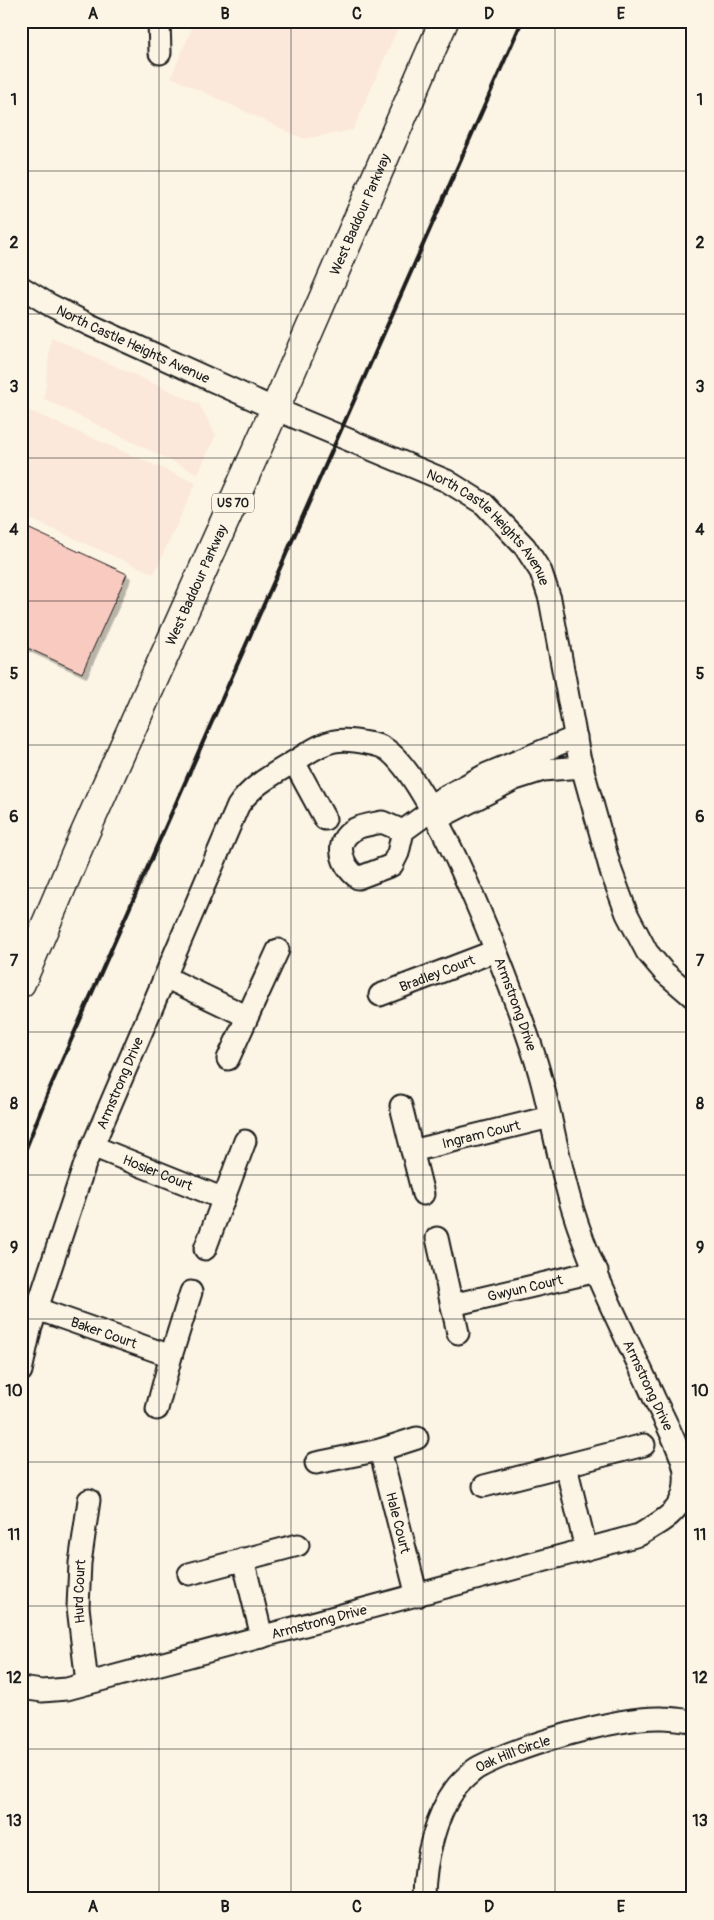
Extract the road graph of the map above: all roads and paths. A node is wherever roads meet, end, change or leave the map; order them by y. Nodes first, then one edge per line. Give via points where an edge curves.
1 (159, 21) edge
2 (444, 21) edge
3 (160, 53) dead end
4 (21, 287) edge
5 (275, 409) junction
6 (576, 737) junction
7 (294, 762) junction
8 (582, 767) junction
9 (433, 811) junction
10 (325, 819) dead end
11 (403, 831) dead end
12 (278, 950) dead end
13 (495, 951) junction
14 (165, 977) junction
15 (21, 984) edge
16 (380, 995) dead end
17 (693, 997) edge
18 (246, 1016) junction
19 (228, 1060) dead end
20 (401, 1106) dead end
21 (550, 1117) junction
22 (245, 1141) dead end
23 (92, 1146) junction
24 (412, 1152) junction
25 (423, 1194) dead end
26 (224, 1199) junction
27 (437, 1238) dead end
28 (205, 1249) dead end
29 (597, 1271) junction
30 (191, 1292) dead end
31 (452, 1305) junction
32 (37, 1309) junction
33 (458, 1333) dead end
34 (170, 1356) junction
35 (21, 1370) edge
36 (157, 1409) dead end
37 (417, 1438) dead end
38 (644, 1445) dead end
39 (380, 1450) junction
40 (316, 1463) dead end
41 (566, 1466) junction
42 (484, 1486) dead end
43 (89, 1500) dead end
44 (298, 1545) dead end
45 (586, 1549) junction
46 (243, 1560) junction
47 (189, 1574) dead end
48 (417, 1596) junction
49 (262, 1637) junction
50 (87, 1684) junction
51 (21, 1688) edge
52 (693, 1721) edge
53 (424, 1899) edge

1 - 3 street
2 - 5 main road, West Baddour Parkway / US 70
4 - 5 street, North Castle Heights Avenue via 90,325
5 - 6 street, North Castle Heights Avenue via 446,481 484,504 525,547 540,572 550,599
5 - 15 main road, West Baddour Parkway / US 70 via 80,844
6 - 8 street, North Castle Heights Avenue
6 - 9 street via 487,774
7 - 9 street, Armstrong Drive via 322,744 345,739 384,747 409,772
7 - 10 street
7 - 14 street, Armstrong Drive via 248,791 238,806
8 - 9 street via 542,770
8 - 17 street, North Castle Heights Avenue via 611,871 627,914 647,952
9 - 11 street
9 - 13 street, Armstrong Drive
12 - 18 street
13 - 16 street, Bradley Court
13 - 21 street, Armstrong Drive via 539,1072
14 - 18 street
14 - 23 street, Armstrong Drive
18 - 19 street
20 - 24 street
21 - 24 street, Ingram Court
21 - 29 street, Armstrong Drive via 572,1208
22 - 26 street
23 - 26 street, Hosier Court
23 - 32 street, Armstrong Drive
24 - 25 street
26 - 28 street
27 - 31 street
29 - 31 street, Gwyun Court
29 - 45 street, Armstrong Drive via 685,1471 683,1496 672,1516 639,1535
30 - 34 street
31 - 33 street
32 - 34 street, Baker Court
32 - 35 street, Armstrong Drive
34 - 36 street
37 - 39 street
38 - 41 street
39 - 40 street
39 - 48 street, Hale Court
41 - 42 street
41 - 45 street
43 - 50 street, Hurd Court via 80,1563 78,1607
44 - 46 street
45 - 48 street, Armstrong Drive
46 - 47 street
46 - 49 street
48 - 49 street, Armstrong Drive
49 - 50 street, Armstrong Drive
50 - 51 street, Armstrong Drive via 58,1690
52 - 53 street, Oak Hill Circle via 635,1720 557,1738 478,1767 460,1783 435,1830 427,1860

